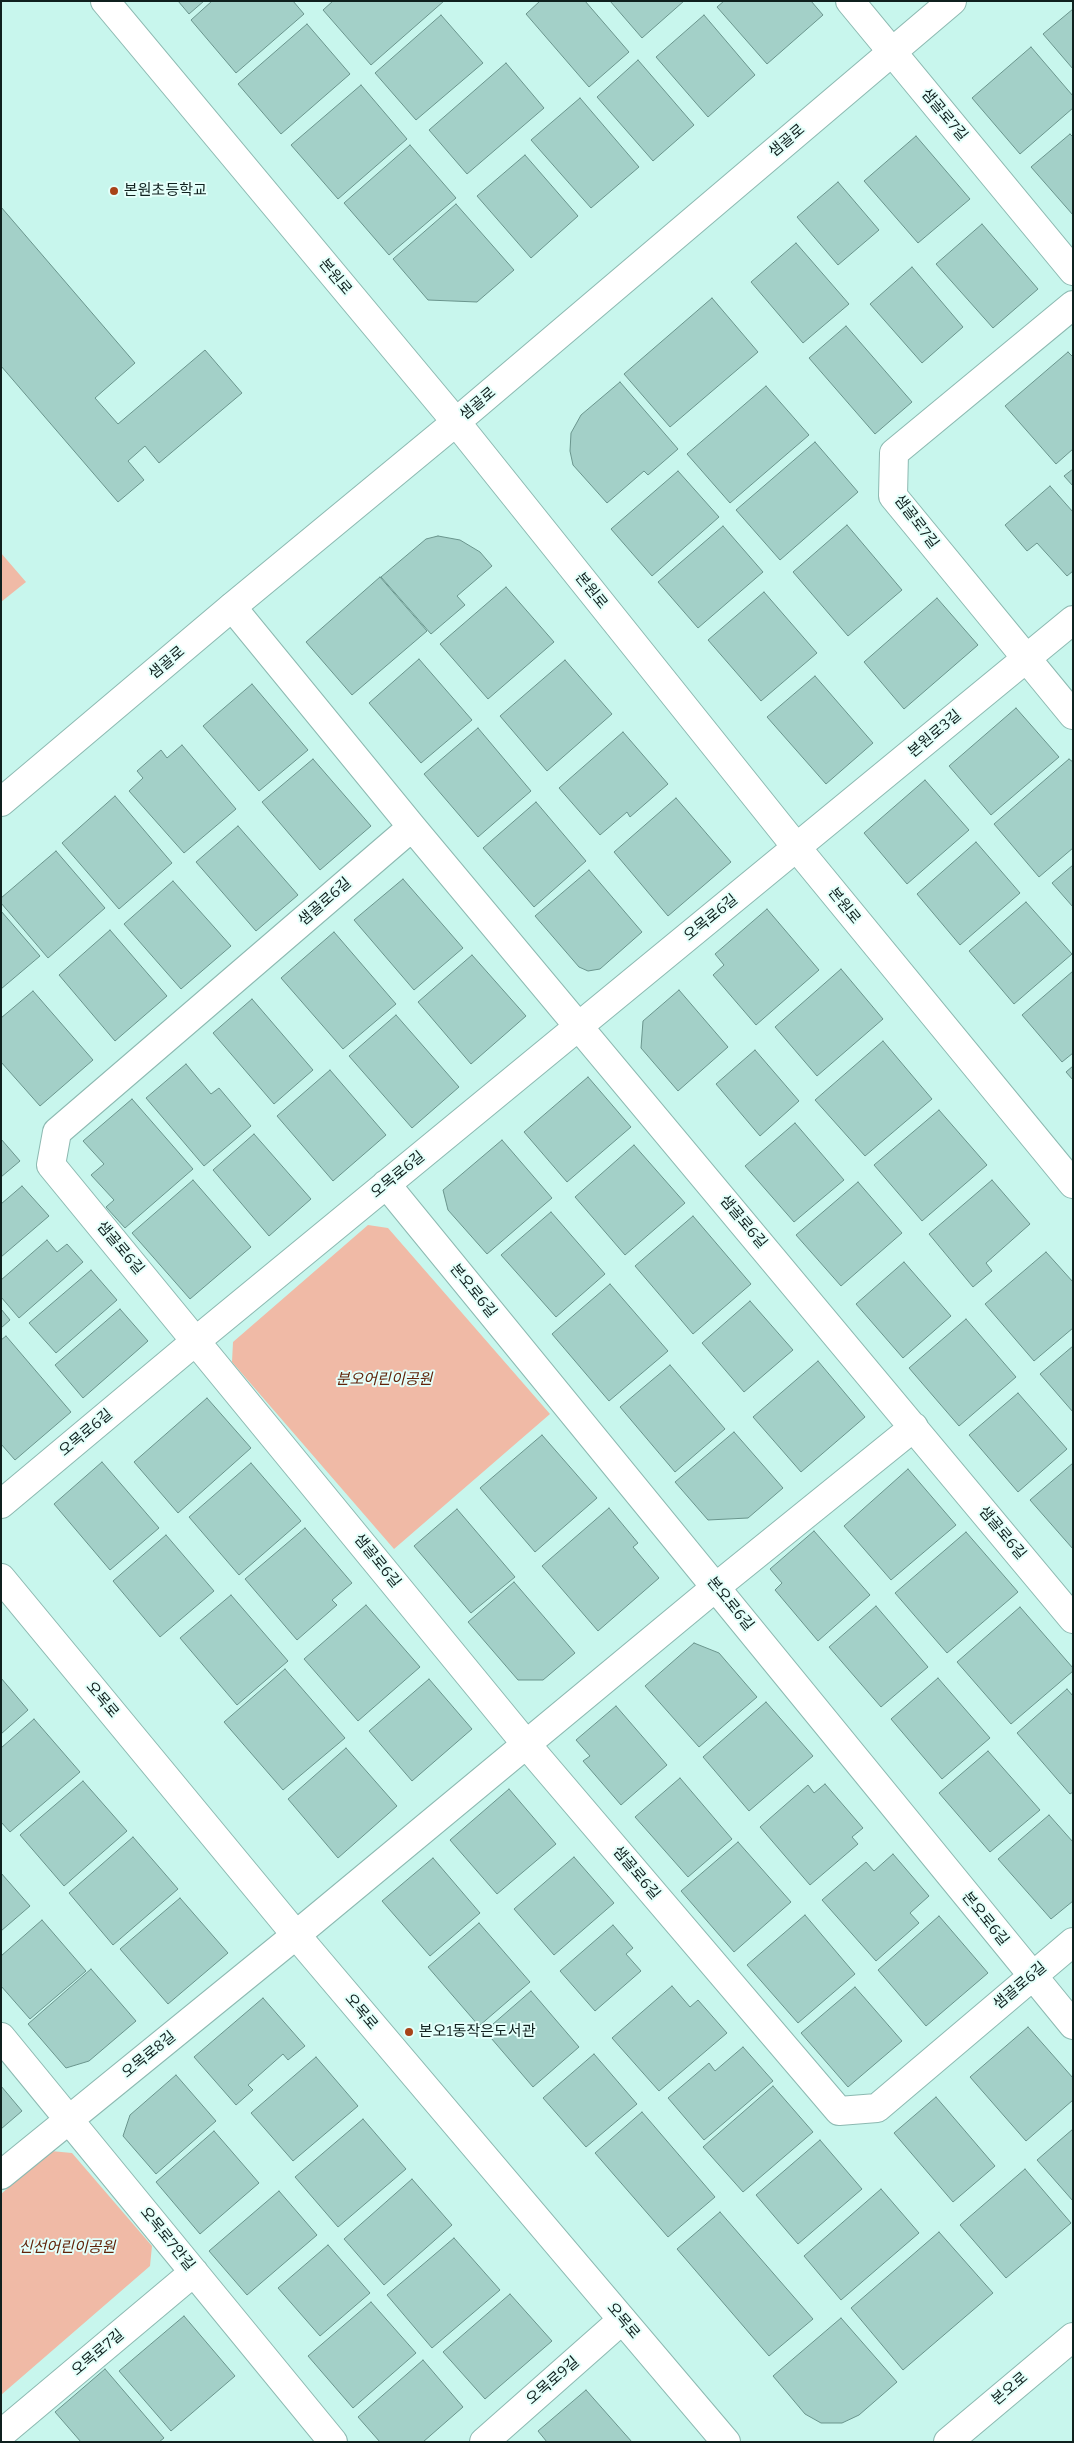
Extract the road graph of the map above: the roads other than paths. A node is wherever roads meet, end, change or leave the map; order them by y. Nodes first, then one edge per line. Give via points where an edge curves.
1 (105, 1) edge
2 (850, 1) edge
3 (952, 1) edge
4 (891, 52) junction
5 (1073, 270) edge
6 (1073, 305) edge
7 (456, 422) junction
8 (232, 607) junction
9 (1073, 620) edge
10 (1026, 658) junction
11 (1073, 715) edge
12 (1, 802) edge
13 (412, 827) junction
14 (797, 848) junction
15 (579, 1026) junction
16 (386, 1184) junction
17 (1073, 1184) edge
18 (196, 1340) junction
19 (914, 1427) junction
20 (1, 1504) edge
21 (1, 1578) edge
22 (716, 1587) junction
23 (1070, 1610) edge
24 (526, 1744) junction
25 (296, 1935) junction
26 (1073, 1942) edge
27 (1032, 1976) junction
28 (1073, 2025) edge
29 (1, 2037) edge
30 (70, 2120) junction
31 (1, 2175) edge
32 (194, 2272) junction
33 (622, 2320) junction
34 (1073, 2337) edge
35 (1, 2434) edge
36 (333, 2442) edge
37 (484, 2442) edge
38 (726, 2442) edge
39 (948, 2442) edge

1 - 7 street, 본원로
2 - 4 street, 샘골로7길
3 - 4 street, 샘골로
4 - 5 street, 샘골로7길
4 - 7 street, 샘골로
6 - 10 street, 샘골로7길 via 894,453 893,496
7 - 8 street, 샘골로
7 - 14 street, 본원로
8 - 12 street, 샘골로
8 - 13 street, 샘골로6길
9 - 10 street, 본원로3길
10 - 11 street, 샘골로7길
10 - 14 street, 본원로3길
13 - 15 street, 샘골로6길
13 - 18 street, 샘골로6길 via 57,1132 51,1165
14 - 15 street, 오목로6길
14 - 17 street, 본원로
15 - 16 street, 오목로6길
15 - 19 street, 샘골로6길
16 - 18 street, 오목로6길
16 - 22 street, 본오로6길
18 - 20 street, 오목로6길
18 - 24 street, 샘골로6길
19 - 22 street, 오목로8길
19 - 23 street, 샘골로6길
21 - 25 street, 오목로
22 - 24 street, 오목로8길
22 - 27 street, 본오로6길
24 - 25 street, 오목로8길
24 - 27 street, 샘골로6길 via 839,2111 877,2108
25 - 30 street, 오목로8길
25 - 33 street, 오목로
26 - 27 street, 샘골로6길
27 - 28 street, 본오로6길
29 - 30 street, 오목로7안길
30 - 31 street, 오목로8길
30 - 32 street, 오목로7안길
32 - 35 street, 오목로7길
32 - 36 street, 오목로7안길
33 - 37 street, 오목로9길
33 - 38 street, 오목로
34 - 39 street, 본오로

